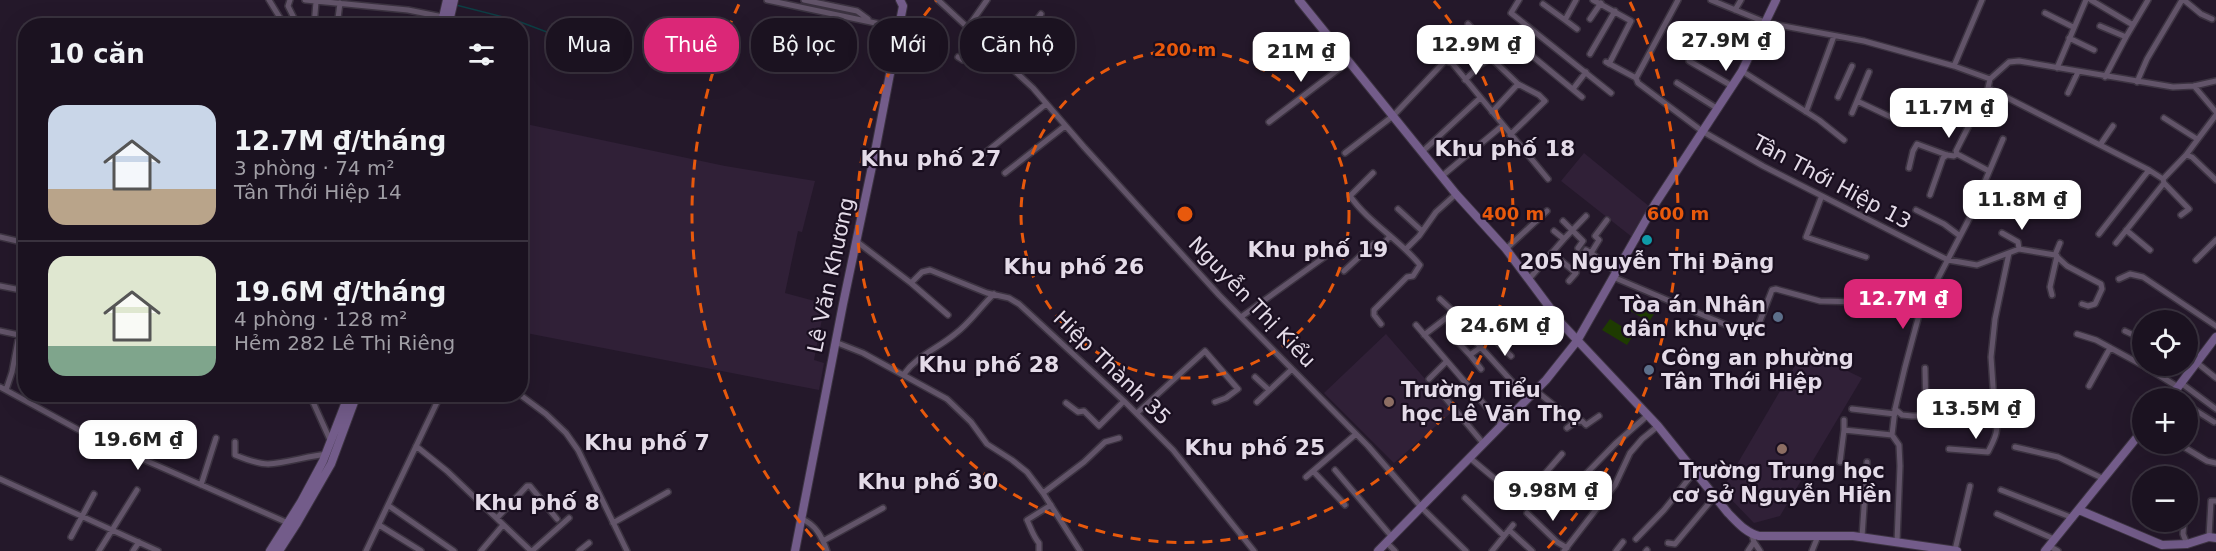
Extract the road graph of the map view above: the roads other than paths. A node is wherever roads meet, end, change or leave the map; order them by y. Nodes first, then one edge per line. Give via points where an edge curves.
1 (269, 0) edge
2 (290, 0) edge
3 (305, 0) edge
4 (447, 0) edge
5 (454, 0) edge
6 (767, 0) edge
7 (804, 0) edge
8 (938, 0) edge
9 (987, 0) edge
10 (1299, 0) edge
11 (1519, 0) edge
12 (1576, 0) edge
13 (1593, 0) edge
14 (1678, 0) edge
15 (1711, 0) edge
16 (1741, 0) edge
17 (1776, 0) edge
18 (1982, 0) edge
19 (2086, 0) edge
20 (2091, 0) edge
21 (2148, 0) edge
22 (2183, 0) edge
23 (316, 2) junction
24 (904, 2) edge
25 (1722, 2) edge
26 (340, 3) junction
27 (1601, 3) junction
28 (1543, 4) dead end
29 (1735, 10) junction
30 (1615, 11) junction
31 (2045, 13) dead end
32 (1041, 14) dead end
33 (445, 17) edge
34 (280, 18) edge
35 (294, 18) edge
36 (315, 18) edge
37 (338, 18) edge
38 (901, 18) edge
39 (974, 18) edge
40 (1038, 18) edge
41 (869, 19) edge
42 (2212, 19) dead end
43 (869, 20) edge
44 (960, 20) edge
45 (1565, 20) junction
46 (1590, 20) dead end
47 (1767, 23) junction
48 (1468, 24) dead end
49 (2133, 25) junction
50 (2100, 26) dead end
51 (2073, 27) junction
52 (1577, 29) dead end
53 (1833, 36) junction
54 (2069, 38) junction
55 (2126, 38) junction
56 (2094, 50) dead end
57 (1590, 54) dead end
58 (1531, 55) dead end
59 (1491, 58) junction
60 (1689, 61) dead end
61 (1348, 62) junction
62 (1852, 66) dead end
63 (1954, 66) junction
64 (2057, 68) junction
65 (1742, 71) junction
66 (890, 72) edge
67 (1015, 72) edge
68 (1586, 72) junction
69 (1869, 72) dead end
70 (2078, 72) junction
71 (2105, 77) junction
72 (1636, 78) junction
73 (1990, 79) junction
74 (1465, 80) junction
75 (2216, 81) edge
76 (2138, 82) junction
77 (1677, 83) dead end
78 (1518, 84) junction
79 (1732, 86) junction
80 (2194, 86) junction
81 (1988, 88) junction
82 (1573, 89) junction
83 (1611, 93) dead end
84 (2068, 93) dead end
85 (1582, 97) dead end
86 (1838, 97) dead end
87 (1480, 98) junction
88 (1857, 100) junction
89 (1046, 104) junction
90 (1718, 109) junction
91 (1492, 112) junction
92 (1806, 112) junction
93 (1852, 113) dead end
94 (2216, 113) edge
95 (1393, 116) junction
96 (2164, 118) dead end
97 (1895, 119) dead end
98 (1269, 122) dead end
99 (1065, 126) junction
100 (1502, 126) junction
101 (2113, 126) dead end
102 (1702, 131) junction
103 (1510, 135) junction
104 (2003, 139) dead end
105 (2197, 139) junction
106 (1844, 140) dead end
107 (2100, 146) junction
108 (1422, 152) junction
109 (1345, 153) dead end
110 (1957, 154) junction
111 (2186, 155) junction
112 (980, 156) dead end
113 (1947, 156) junction
114 (1909, 168) dead end
115 (2150, 170) junction
116 (1989, 171) junction
117 (1005, 173) dead end
118 (1373, 173) dead end
119 (1442, 176) junction
120 (1548, 179) dead end
121 (2216, 180) edge
122 (2163, 181) junction
123 (1456, 194) junction
124 (1930, 195) dead end
125 (1821, 198) junction
126 (1398, 209) dead end
127 (1916, 210) dead end
128 (1547, 211) dead end
129 (2181, 215) dead end
130 (1586, 216) dead end
131 (1607, 220) dead end
132 (1563, 221) dead end
133 (2126, 230) junction
134 (1422, 231) junction
135 (1554, 231) dead end
136 (1573, 231) junction
137 (2002, 233) dead end
138 (2099, 234) dead end
139 (1390, 236) junction
140 (1960, 236) junction
141 (0, 237) edge
142 (1564, 239) junction
143 (856, 240) junction
144 (2216, 240) edge
145 (18, 241) edge
146 (2060, 243) dead end
147 (2116, 243) dead end
148 (1407, 248) junction
149 (1578, 248) dead end
150 (1506, 249) junction
151 (2019, 249) junction
152 (2150, 250) dead end
153 (1330, 253) dead end
154 (1552, 253) junction
155 (1591, 253) junction
156 (2009, 253) junction
157 (1583, 255) dead end
158 (2056, 256) junction
159 (1866, 257) dead end
160 (1948, 260) junction
161 (2196, 260) dead end
162 (1344, 271) dead end
163 (1614, 274) junction
164 (1529, 279) junction
165 (2119, 279) dead end
166 (1569, 281) dead end
167 (911, 283) junction
168 (0, 286) edge
169 (18, 289) edge
170 (994, 294) junction
171 (2052, 296) dead end
172 (1440, 299) dead end
173 (2082, 304) dead end
174 (948, 315) dead end
175 (1919, 315) junction
176 (1241, 317) junction
177 (1381, 324) dead end
178 (1416, 325) dead end
179 (2216, 326) edge
180 (0, 331) edge
181 (2125, 331) dead end
182 (1467, 332) dead end
183 (2077, 334) dead end
184 (2132, 334) edge
185 (18, 335) edge
186 (1424, 335) junction
187 (2216, 337) edge
188 (1455, 339) dead end
189 (1577, 341) junction
190 (836, 342) junction
191 (1480, 346) junction
192 (2110, 348) junction
193 (18, 350) edge
194 (1470, 355) junction
195 (1511, 356) dead end
196 (2198, 356) edge
197 (2132, 360) edge
198 (1447, 361) junction
199 (2198, 367) edge
200 (1925, 368) dead end
201 (1292, 369) junction
202 (1481, 369) dead end
203 (904, 374) junction
204 (2162, 376) edge
205 (2185, 376) edge
206 (1255, 377) dead end
207 (2216, 378) edge
208 (1429, 379) dead end
209 (2180, 385) junction
210 (2088, 386) dead end
211 (3, 388) edge
212 (2178, 388) edge
213 (1269, 390) junction
214 (1535, 390) junction
215 (1441, 393) dead end
216 (18, 396) edge
217 (1527, 398) junction
218 (1124, 400) junction
219 (528, 401) edge
220 (28, 402) edge
221 (313, 402) edge
222 (346, 402) edge
223 (353, 402) edge
224 (437, 402) edge
225 (1215, 402) dead end
226 (1257, 402) dead end
227 (1066, 403) dead end
228 (1852, 409) dead end
229 (2216, 409) edge
230 (1895, 411) junction
231 (2198, 412) edge
232 (1137, 413) junction
233 (1599, 416) dead end
234 (1648, 416) junction
235 (1926, 416) junction
236 (1995, 416) junction
237 (1844, 420) dead end
238 (1575, 422) junction
239 (2214, 422) dead end
240 (1501, 424) junction
241 (1658, 426) junction
242 (1567, 428) dead end
243 (1844, 430) junction
244 (1356, 434) junction
245 (1892, 435) junction
246 (216, 438) dead end
247 (1119, 438) dead end
248 (235, 442) dead end
249 (331, 442) junction
250 (1483, 443) junction
251 (2132, 444) edge
252 (416, 446) junction
253 (2015, 447) dead end
254 (1949, 449) dead end
255 (1562, 454) dead end
256 (2196, 454) edge
257 (330, 455) junction
258 (1470, 458) junction
259 (1840, 462) dead end
260 (1867, 462) dead end
261 (2216, 463) edge
262 (1335, 470) dead end
263 (1313, 471) junction
264 (1695, 471) junction
265 (1306, 477) dead end
266 (2104, 479) junction
267 (0, 480) edge
268 (201, 485) junction
269 (1970, 486) dead end
270 (137, 490) dead end
271 (2001, 490) dead end
272 (668, 492) dead end
273 (1043, 493) junction
274 (94, 494) dead end
275 (1715, 496) junction
276 (1465, 498) dead end
277 (2216, 501) edge
278 (1051, 505) junction
279 (1345, 505) dead end
280 (389, 506) junction
281 (883, 508) dead end
282 (1422, 508) junction
283 (1550, 511) dead end
284 (1527, 513) dead end
285 (1996, 514) dead end
286 (2076, 514) junction
287 (82, 516) junction
288 (497, 518) junction
289 (569, 518) dead end
290 (557, 519) dead end
291 (802, 519) junction
292 (288, 523) junction
293 (613, 523) junction
294 (379, 525) junction
295 (503, 525) junction
296 (112, 530) junction
297 (2183, 532) edge
298 (1504, 536) junction
299 (1818, 536) junction
300 (71, 537) dead end
301 (1862, 537) junction
302 (2212, 537) edge
303 (1753, 538) junction
304 (1636, 539) dead end
305 (1389, 540) junction
306 (823, 541) junction
307 (139, 542) junction
308 (1623, 542) dead end
309 (1897, 542) junction
310 (589, 543) dead end
311 (1668, 543) dead end
312 (2187, 544) junction
313 (2049, 545) edge
314 (367, 549) edge
315 (1565, 549) edge
316 (281, 550) edge
317 (1078, 550) edge
318 (99, 551) edge
319 (133, 551) edge
320 (158, 551) edge
321 (270, 551) edge
322 (375, 551) edge
323 (421, 551) edge
324 (454, 551) edge
325 (481, 551) edge
326 (531, 551) edge
327 (579, 551) edge
328 (627, 551) edge
329 (795, 551) edge
330 (827, 551) edge
331 (1039, 551) edge
332 (1254, 551) edge
333 (1378, 551) edge
334 (1395, 551) edge
335 (1466, 551) edge
336 (1492, 551) edge
337 (1532, 551) edge
338 (1616, 551) edge
339 (1748, 551) edge
340 (1760, 551) edge
341 (1812, 551) edge
342 (1956, 551) edge
343 (2058, 551) edge

1 - 34 street
2 - 35 street via 288,6
3 - 23 street
4 - 33 street
5 - 33 street
6 - 43 street
7 - 41 street via 857,12
8 - 44 street, Nguyễn Thị Kiểu
9 - 39 street
10 - 61 street
11 - 68 street via 1511,13
12 - 45 street
13 - 27 street
14 - 72 street
15 - 25 street
16 - 29 street
17 - 47 street
18 - 63 street
19 - 51 street
20 - 49 street
21 - 49 street
22 - 42 street
22 - 76 street via 2147,59
23 - 26 street
23 - 36 street
24 - 38 street, Lê Văn Khương
25 - 29 street
26 - 33 street
26 - 37 street
27 - 30 street
27 - 46 street
28 - 45 street
29 - 47 street
30 - 57 street
30 - 72 street, Tân Thới Hiệp 13 via 1631,21 1607,63
31 - 51 street
32 - 40 street
45 - 52 street
47 - 53 street
47 - 65 street
48 - 59 street via 1497,54
49 - 55 street
50 - 55 street
51 - 54 street
53 - 63 street
53 - 92 street
54 - 56 street
54 - 64 street
55 - 71 street
58 - 82 street
59 - 74 street
59 - 78 street
60 - 79 street
61 - 95 street
61 - 98 street
62 - 86 street
63 - 73 street
64 - 70 street
64 - 73 street via 2009,62
65 - 79 street
65 - 92 street
66 - 143 street, Lê Văn Khương
67 - 89 street, Nguyễn Thị Kiểu
68 - 82 street
68 - 83 street
69 - 88 street
70 - 71 street
70 - 84 street
71 - 76 street
72 - 102 street, Tân Thới Hiệp 13
73 - 81 street
74 - 87 street
74 - 95 street via 1452,63 1445,61
75 - 80 street
76 - 80 street
77 - 90 street
78 - 91 street
78 - 103 street via 1545,101
79 - 90 street
80 - 94 street
81 - 107 street
81 - 110 street
82 - 85 street
87 - 91 street
87 - 108 street
88 - 93 street
88 - 97 street
89 - 99 street, Nguyễn Thị Kiểu
89 - 112 street
90 - 102 street
91 - 100 street
92 - 106 street
94 - 105 street
95 - 108 street
95 - 109 street
96 - 105 street
99 - 117 street
99 - 176 street, Nguyễn Thị Kiểu
100 - 103 street
100 - 119 street
101 - 107 street
102 - 125 street, Tân Thới Hiệp 13
102 - 163 street
103 - 120 street
104 - 116 street
105 - 111 street
107 - 115 street
108 - 119 street
110 - 113 street
110 - 116 street
111 - 121 street
111 - 122 street
113 - 114 street via 1917,144
113 - 124 street
115 - 122 street
115 - 138 street
116 - 140 street
118 - 139 street via 1349,195
119 - 123 street
122 - 129 street via 2189,209
122 - 133 street
123 - 134 street
123 - 150 street
125 - 159 street via 1806,237
125 - 160 street, Tân Thới Hiệp 13
126 - 134 street
127 - 140 street
128 - 150 street
130 - 136 street
131 - 155 street via 1595,236 1599,240
132 - 136 street
133 - 147 street
133 - 152 street
134 - 148 street
135 - 142 street
136 - 142 street
136 - 149 street via 1583,241
137 - 151 street via 2018,242
139 - 148 street
139 - 162 street via 1381,247 1373,244
140 - 160 street
141 - 145 street
142 - 154 street
143 - 167 street
143 - 190 street, Lê Văn Khương
144 - 161 street
146 - 158 street
148 - 177 street via 1420,265 1374,310
150 - 164 street
151 - 156 street, Tân Thới Hiệp 13
151 - 158 street
153 - 176 street
154 - 164 street
154 - 166 street via 1576,273
155 - 157 street via 1586,250
155 - 163 street
156 - 160 street, Tân Thới Hiệp 13 via 1977,265
156 - 236 street via 1991,357
158 - 171 street
158 - 173 street via 2101,284 2095,304
160 - 175 street
163 - 175 street via 1749,335 1758,326 1772,290 1776,289 1820,301 1862,302
163 - 189 street
164 - 189 street
165 - 179 street via 2130,274 2142,277
167 - 170 street, Hiệp Thành 35 via 930,270
167 - 174 street
168 - 169 street
170 - 203 street via 954,335 922,355
170 - 218 street, Hiệp Thành 35 via 1009,298 1026,310
172 - 186 street via 1454,312
175 - 230 street
176 - 201 street, Nguyễn Thị Kiểu
178 - 186 street
180 - 185 street
181 - 184 street
182 - 191 street
183 - 192 street
186 - 198 street
187 - 196 street
188 - 194 street
189 - 214 street
189 - 234 street
190 - 203 street
190 - 291 street, Lê Văn Khương
191 - 194 street
191 - 195 street via 1491,336
191 - 217 street
192 - 197 street
192 - 210 street
193 - 211 street
194 - 202 street
198 - 208 street
198 - 240 street
199 - 207 street
200 - 235 street
201 - 213 street
201 - 244 street, Nguyễn Thị Kiểu
203 - 273 street via 947,399 987,444 1027,472
204 - 209 street
205 - 209 street
206 - 213 street
209 - 212 street
209 - 229 street
211 - 216 street
213 - 226 street
214 - 217 street
214 - 238 street
215 - 250 street
217 - 240 street
218 - 227 street via 1099,426 1084,411 1078,412
218 - 232 street, Hiệp Thành 35
219 - 293 street via 566,433 578,450
220 - 268 street via 79,430
221 - 249 street
222 - 249 street
223 - 257 street
224 - 252 street
225 - 232 street via 1238,389 1205,351
228 - 230 street
230 - 235 street
230 - 245 street
231 - 239 street
232 - 332 street, Hiệp Thành 35 via 1185,463
233 - 238 street via 1586,425
234 - 241 street
234 - 283 street
235 - 236 street
236 - 254 street via 1999,425 1988,453
237 - 243 street
238 - 242 street
240 - 250 street
241 - 264 street
241 - 315 street via 1630,453 1615,484
243 - 245 street
243 - 259 street
244 - 263 street
244 - 282 street, Nguyễn Thị Kiểu
245 - 309 street via 1899,446 1900,466
246 - 268 street
247 - 273 street via 1105,442
248 - 257 street via 235,454 261,463
249 - 257 street
250 - 258 street
251 - 266 street
252 - 280 street
252 - 288 street
253 - 266 street via 2058,457
255 - 258 street via 1536,484 1523,475 1512,493
256 - 261 street
257 - 292 street
257 - 316 street via 322,482
258 - 282 street
260 - 301 street
262 - 305 street
263 - 265 street
263 - 279 street
264 - 275 street
264 - 304 street
266 - 286 street
267 - 287 street
268 - 292 street
269 - 342 street
270 - 296 street
271 - 286 street
272 - 293 street
273 - 278 street
274 - 287 street
275 - 303 street
275 - 311 street via 1675,544
276 - 298 street
277 - 302 street via 2211,501
278 - 317 street
278 - 331 street via 1027,520
280 - 294 street
280 - 324 street
281 - 306 street
282 - 305 street
282 - 335 street, Nguyễn Thị Kiểu
284 - 315 street
285 - 313 street
286 - 312 street via 2162,545
286 - 313 street
287 - 296 street
287 - 300 street
288 - 290 street via 526,486 531,486
288 - 295 street
289 - 326 street
291 - 306 street via 813,525
291 - 329 street, Lê Văn Khương
292 - 321 street
293 - 328 street
294 - 314 street
294 - 323 street
295 - 325 street
295 - 326 street
296 - 307 street
296 - 318 street
297 - 312 street
298 - 336 street
298 - 337 street via 1511,527
299 - 301 street
299 - 303 street
299 - 341 street
301 - 309 street
302 - 312 street
303 - 339 street
303 - 340 street
305 - 333 street
305 - 334 street
306 - 330 street
307 - 319 street
307 - 320 street
308 - 338 street
309 - 342 street
310 - 327 street
313 - 343 street
314 - 322 street

